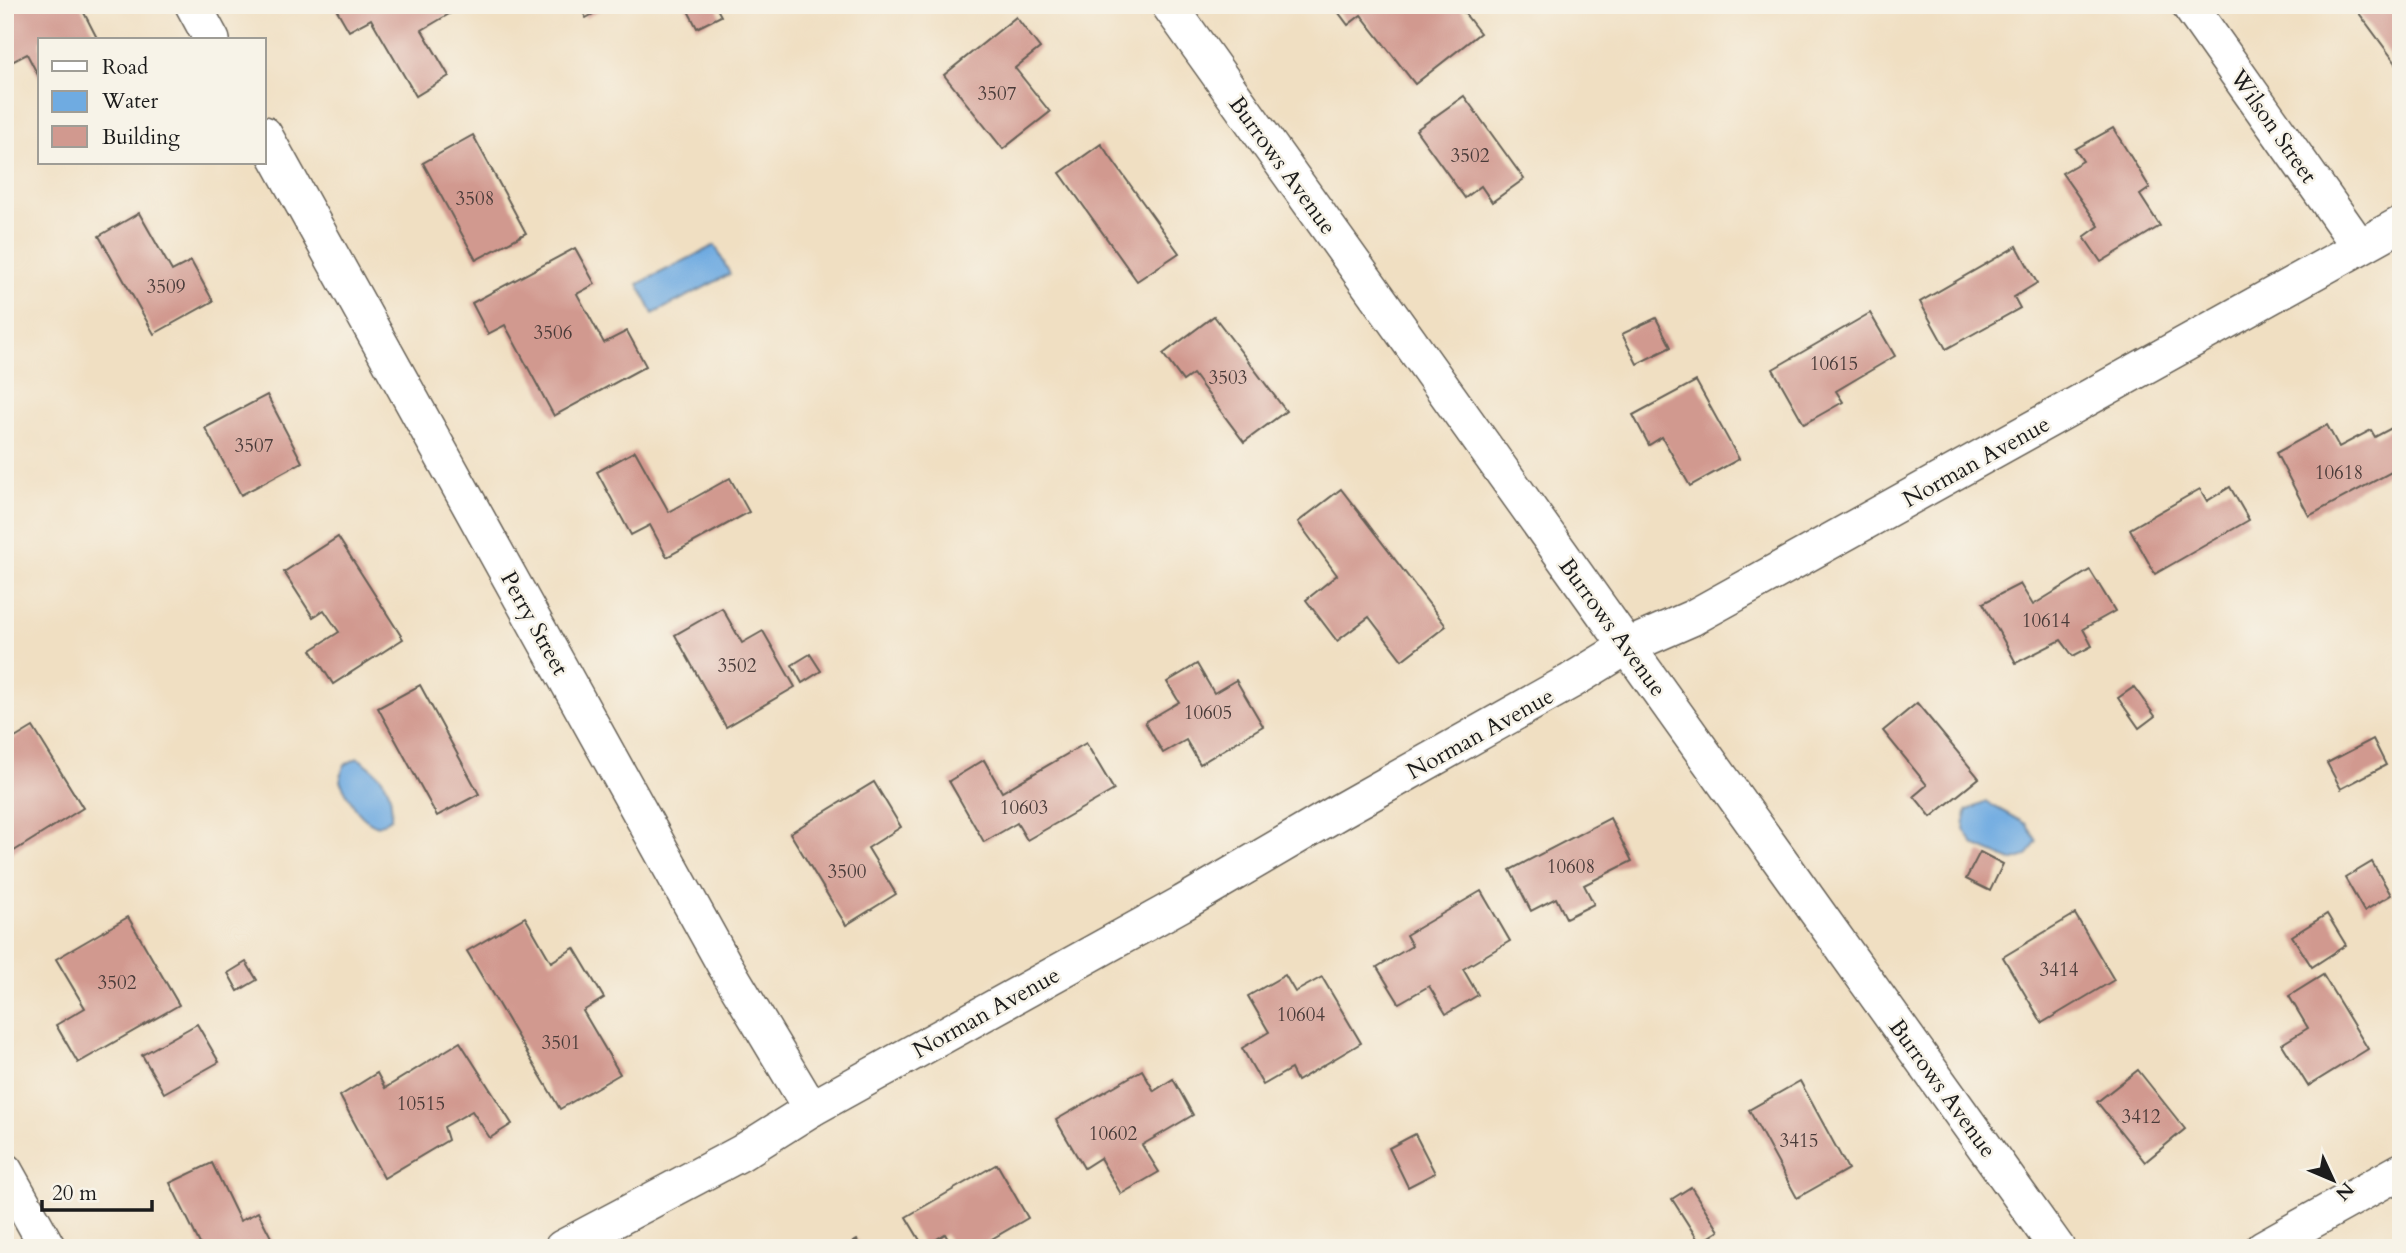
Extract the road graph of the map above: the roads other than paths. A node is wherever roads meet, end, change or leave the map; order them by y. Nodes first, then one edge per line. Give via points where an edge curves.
1 (193, 5) edge
2 (1169, 5) edge
3 (2189, 5) edge
4 (211, 38) edge
5 (266, 138) edge
6 (2401, 224) edge
7 (2359, 246) junction
8 (1628, 646) junction
9 (811, 1109) junction
10 (5, 1171) edge
11 (2401, 1171) edge
12 (48, 1248) edge
13 (562, 1248) edge
14 (2057, 1248) edge
15 (2263, 1248) edge

1 - 4 street
2 - 8 street, Burrows Avenue
3 - 7 street, Wilson Street
5 - 9 street, Perry Street via 724,964
6 - 7 street, Norman Avenue
7 - 8 street, Norman Avenue via 1704,611
8 - 9 street, Norman Avenue via 1183,903
8 - 14 street, Burrows Avenue
9 - 13 street, Norman Avenue via 741,1153
10 - 12 street
11 - 15 street

